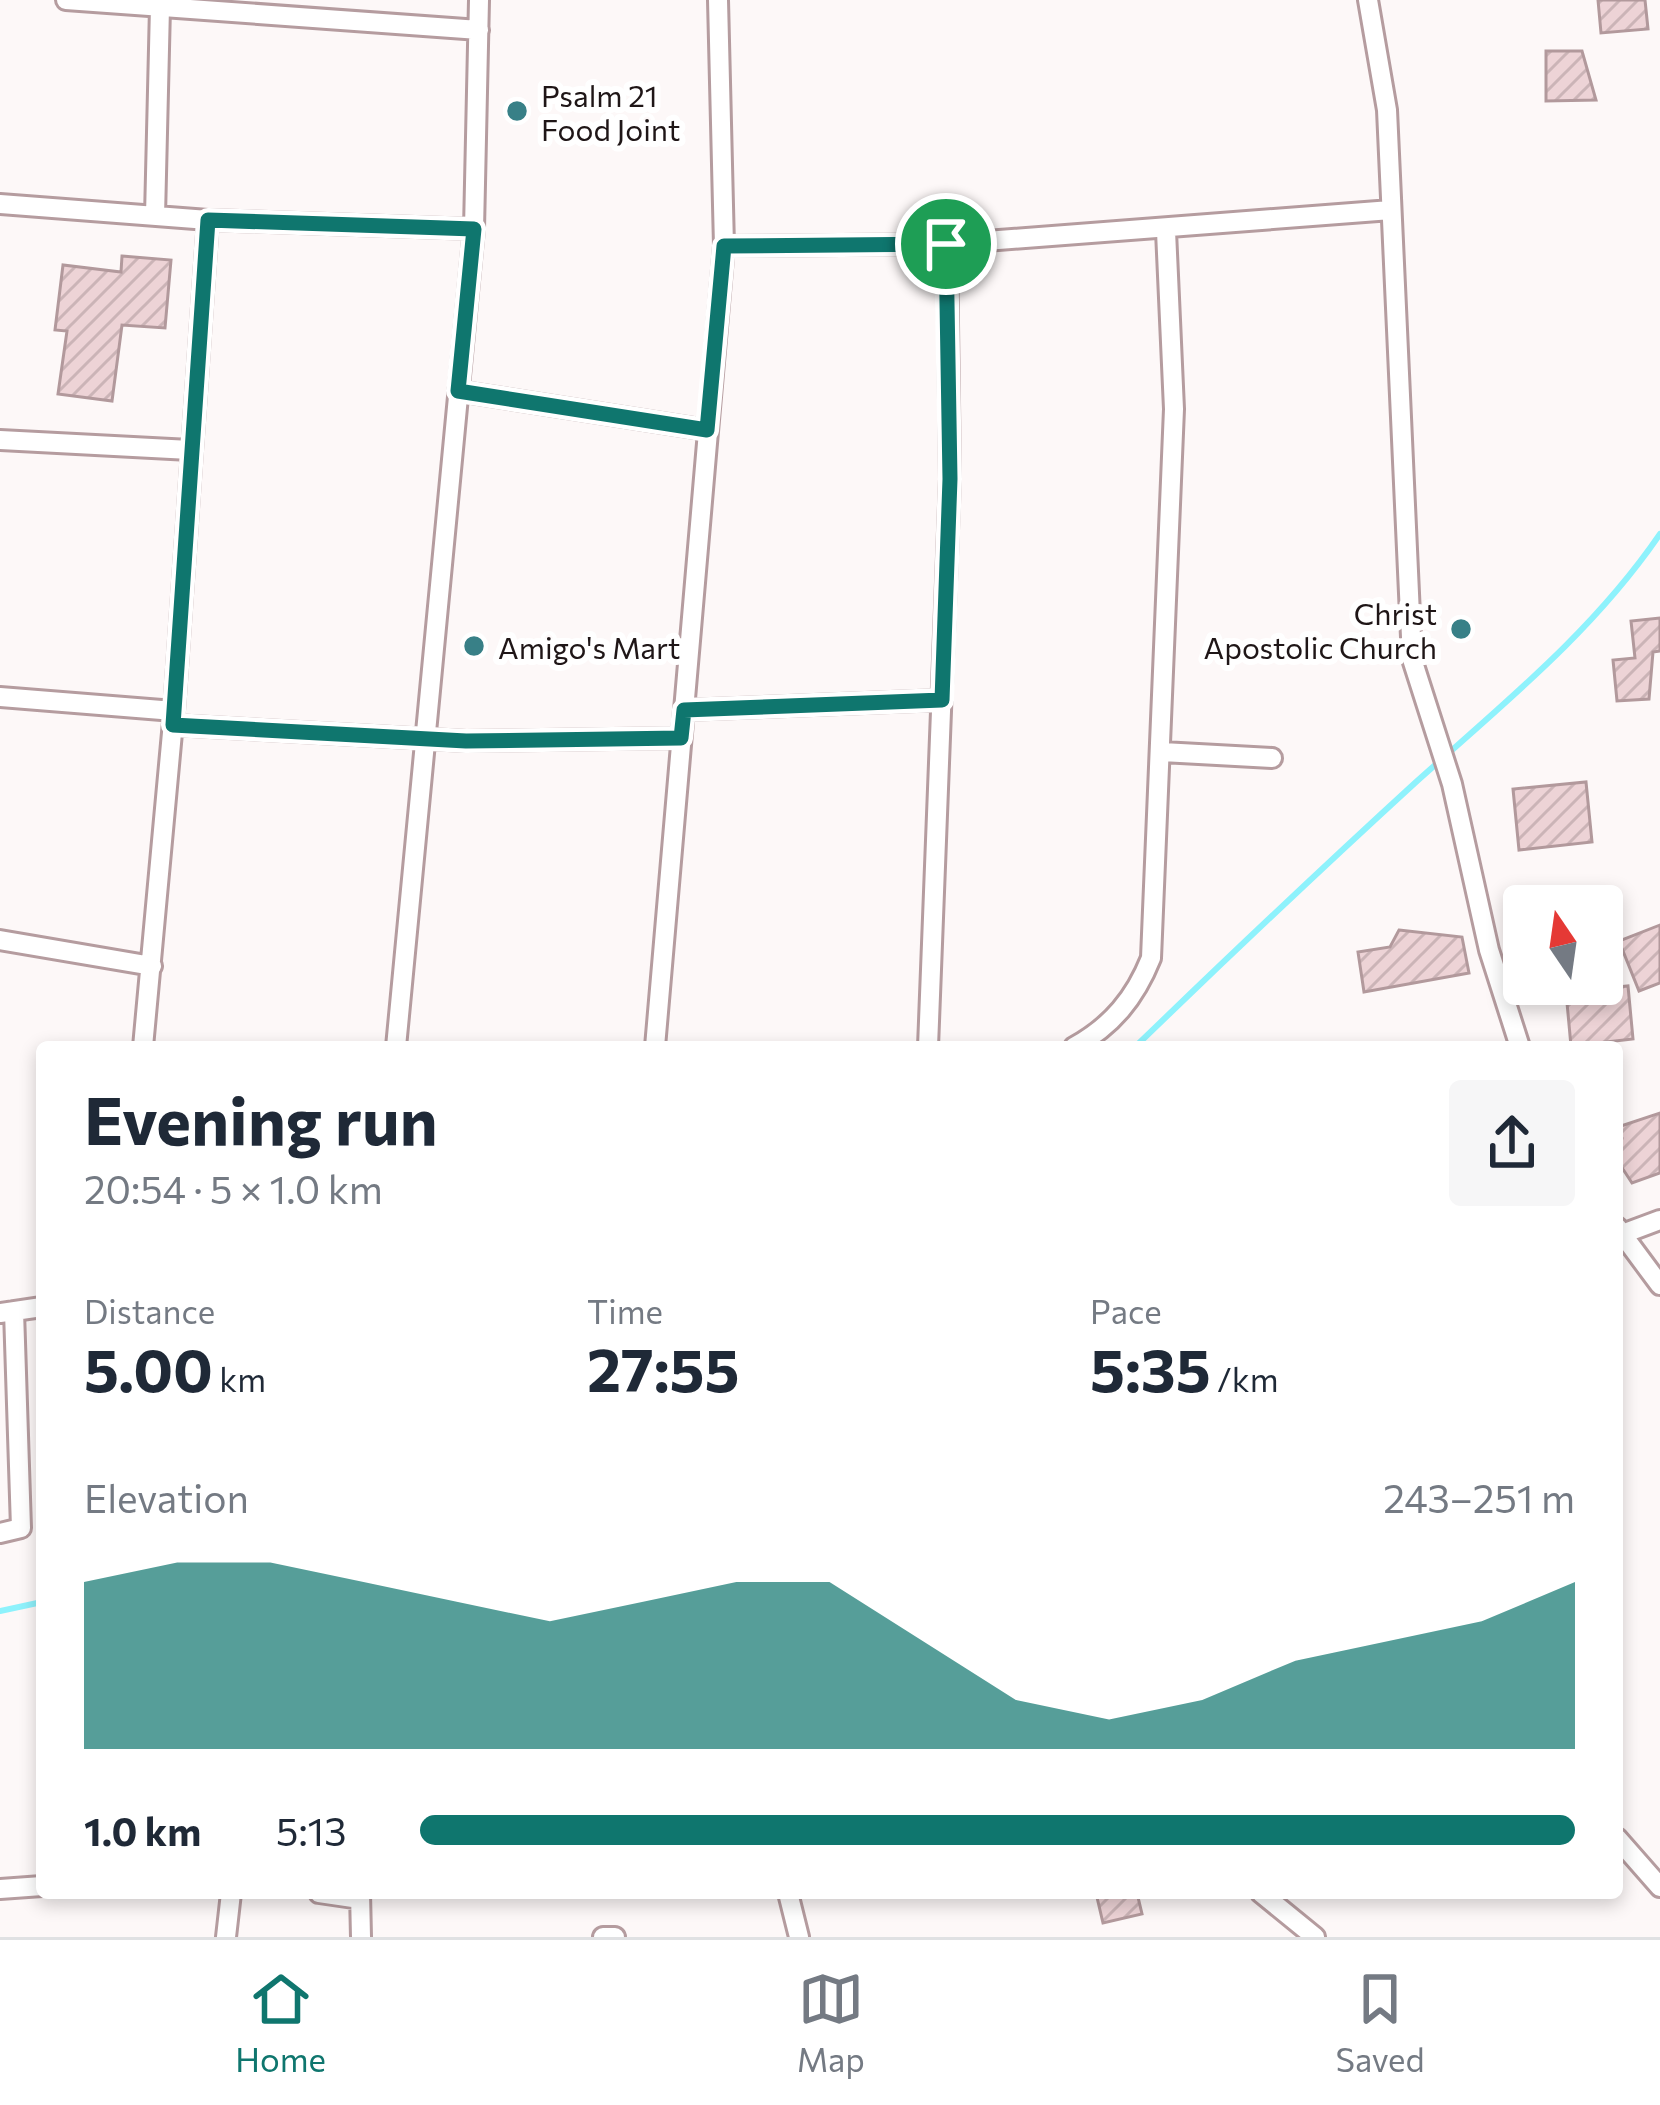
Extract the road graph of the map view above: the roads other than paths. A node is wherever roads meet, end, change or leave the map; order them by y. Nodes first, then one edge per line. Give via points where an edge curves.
1 (66, 0) edge
2 (479, 0) edge
3 (718, 0) edge
4 (1368, 0) edge
5 (160, 7) junction
6 (251, 7) edge
7 (479, 30) junction
8 (0, 203) edge
9 (1391, 210) junction
10 (155, 216) junction
11 (208, 220) junction
12 (474, 229) junction
13 (1166, 231) junction
14 (946, 244) junction
15 (724, 246) junction
16 (458, 391) junction
17 (707, 430) junction
18 (0, 440) edge
19 (190, 450) junction
20 (0, 697) edge
21 (942, 700) junction
22 (684, 710) junction
23 (174, 718) junction
24 (425, 736) junction
25 (681, 738) junction
26 (1162, 752) junction
27 (1272, 758) dead end
28 (0, 940) edge
29 (152, 966) junction
30 (144, 1041) edge
31 (397, 1041) edge
32 (656, 1041) edge
33 (928, 1041) edge
34 (1082, 1041) edge
35 (1518, 1041) edge
36 (1660, 1220) edge
37 (1623, 1232) edge
38 (1623, 1238) edge
39 (1660, 1285) edge
40 (7, 1312) edge
41 (36, 1527) edge
42 (21, 1528) junction
43 (0, 1533) edge
44 (1623, 1845) edge
45 (36, 1886) edge
46 (1660, 1887) edge
47 (0, 1889) edge
48 (230, 1899) edge
49 (360, 1899) edge
50 (790, 1899) edge
51 (1268, 1899) edge
52 (226, 1937) edge
53 (361, 1937) edge
54 (604, 1937) edge
55 (615, 1937) edge
56 (799, 1937) edge
57 (1315, 1937) edge

1 - 5 street
2 - 7 street
3 - 15 street
4 - 9 street via 1384,70
5 - 6 street
5 - 10 street
6 - 7 street
7 - 12 street
8 - 10 street
9 - 13 street
9 - 35 street via 1406,607 1423,707 1452,784
10 - 11 street
11 - 12 street
11 - 19 street
12 - 16 street
13 - 14 street
13 - 26 street via 1174,409
14 - 15 street
14 - 21 street via 950,479
15 - 17 street
16 - 17 street
16 - 24 street
17 - 22 street
18 - 19 street
19 - 23 street
20 - 23 street
21 - 22 street
21 - 33 street
22 - 25 street
23 - 24 street
23 - 29 street
24 - 25 street
24 - 31 street
25 - 32 street
26 - 27 street
26 - 34 street via 1151,958 1118,1015
28 - 29 street
29 - 30 street
36 - 37 street
38 - 39 street
40 - 42 street
41 - 42 street
42 - 43 street
44 - 46 street
45 - 47 street
48 - 52 street
49 - 53 street
50 - 56 street
51 - 57 street
54 - 55 street

